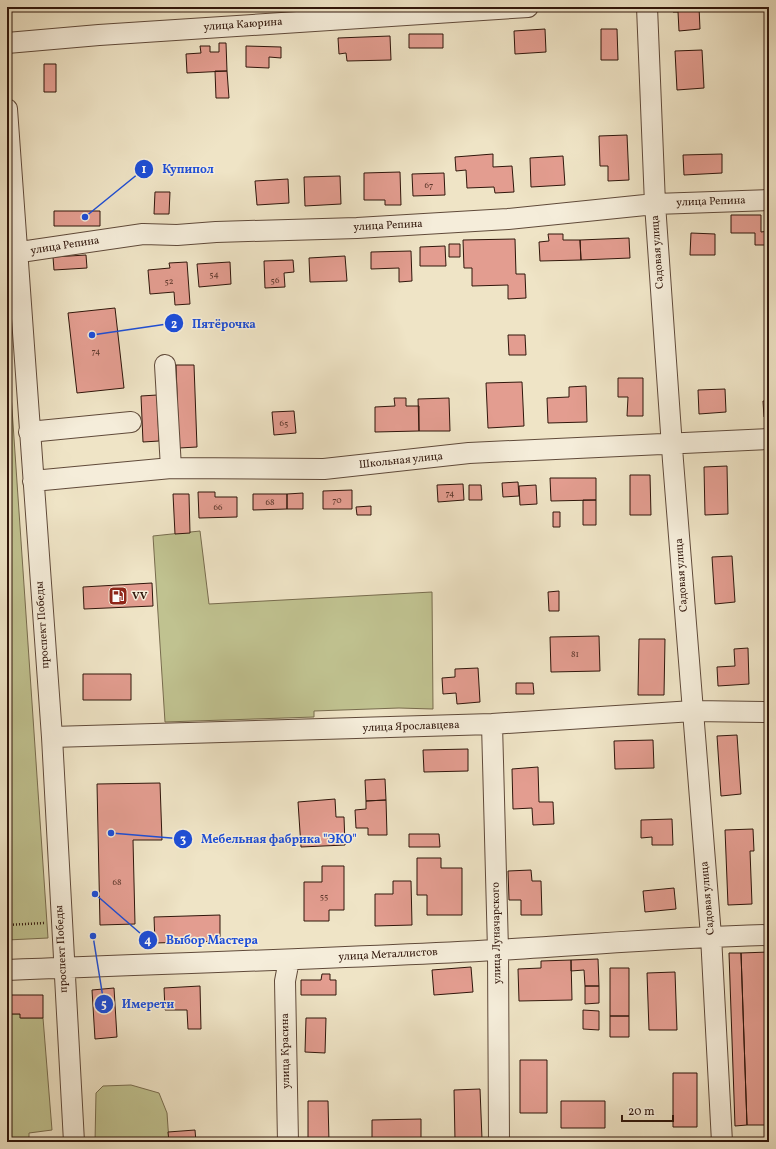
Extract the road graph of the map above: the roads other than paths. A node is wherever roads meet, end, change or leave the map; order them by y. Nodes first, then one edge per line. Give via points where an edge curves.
1 (528, 7) edge
2 (647, 7) edge
3 (7, 43) edge
4 (7, 109) edge
5 (769, 200) edge
6 (655, 204) junction
7 (12, 254) edge
8 (164, 365) dead end
9 (131, 422) dead end
10 (29, 432) junction
11 (769, 439) edge
12 (672, 443) junction
13 (171, 468) junction
14 (33, 480) junction
15 (693, 711) junction
16 (769, 712) edge
17 (492, 724) junction
18 (52, 737) junction
19 (769, 935) edge
20 (711, 936) junction
21 (498, 950) junction
22 (288, 960) junction
23 (63, 967) junction
24 (7, 970) edge
25 (74, 1142) edge
26 (288, 1142) edge
27 (499, 1142) edge
28 (722, 1142) edge

1 - 3 street, улица Каюрина via 99,34
2 - 6 street, Садовая улица
4 - 7 street, проспект Победы
5 - 6 street, улица Репина
6 - 7 street, улица Репина via 508,219 177,235 143,234
6 - 12 street, Садовая улица
7 - 10 street, проспект Победы
8 - 13 street
9 - 10 street
10 - 14 street, проспект Победы
11 - 12 street, Школьная улица
12 - 13 street, Школьная улица via 469,453 324,470
12 - 15 street, Садовая улица
13 - 14 street, Школьная улица
14 - 18 street, проспект Победы
15 - 16 street, улица Ярославцева
15 - 17 street, улица Ярославцева
15 - 20 street, Садовая улица
17 - 18 street, улица Ярославцева
17 - 21 street, улица Луначарского
18 - 23 street, проспект Победы
19 - 20 street, улица Металлистов
20 - 21 street, улица Металлистов
20 - 28 street, Садовая улица
21 - 22 street, улица Металлистов
21 - 27 street, улица Луначарского
22 - 23 street, улица Металлистов
22 - 26 street, улица Красина via 285,981
23 - 24 street, улица Металлистов
23 - 25 street, проспект Победы

